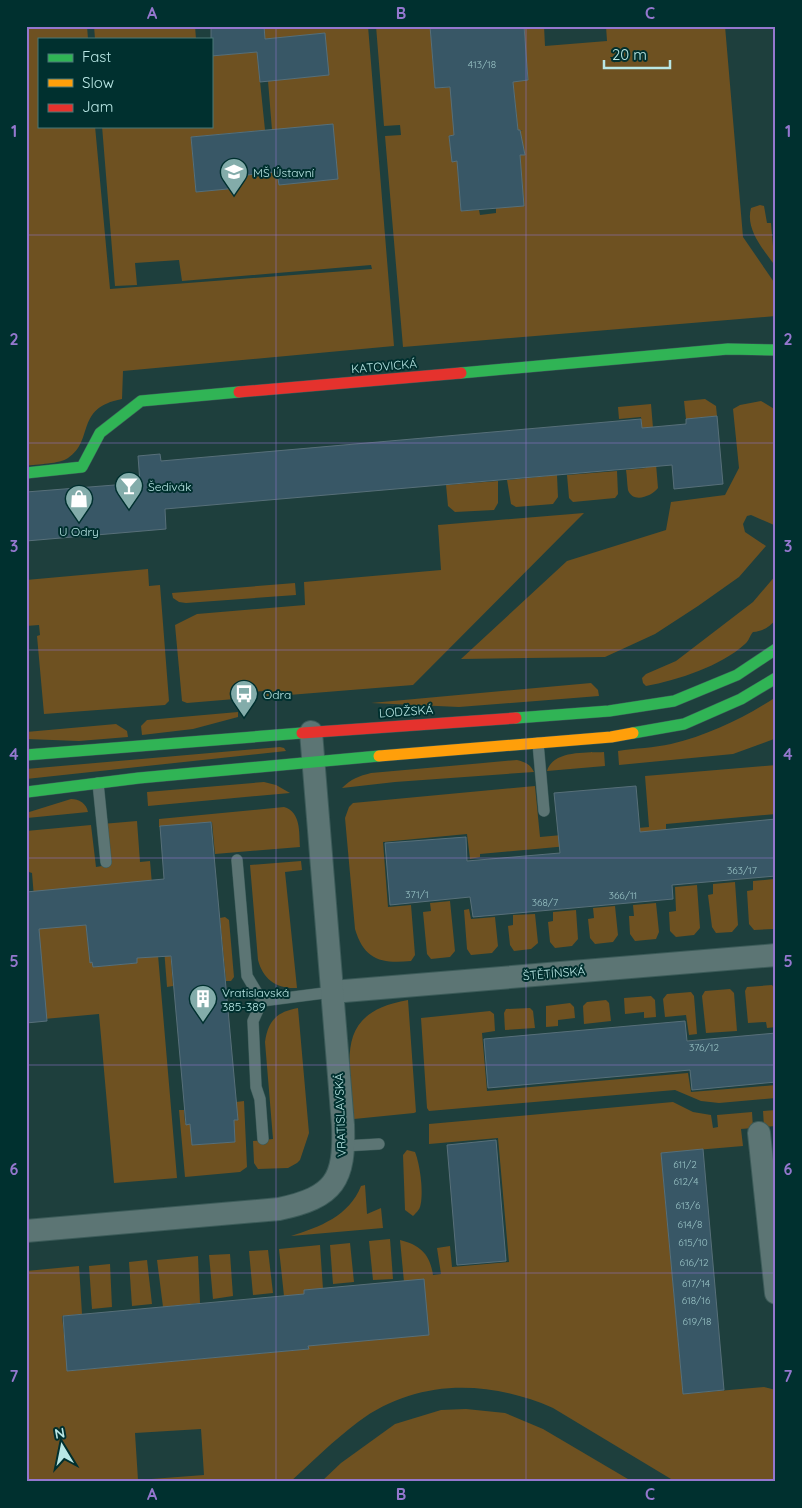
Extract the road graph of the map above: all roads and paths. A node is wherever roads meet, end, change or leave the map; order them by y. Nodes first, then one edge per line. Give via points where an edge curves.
1 (776, 350) edge
2 (26, 473) edge
3 (776, 650) edge
4 (776, 678) edge
5 (311, 732) junction
6 (538, 743) junction
7 (26, 755) edge
8 (313, 761) junction
9 (98, 783) junction
10 (27, 792) edge
11 (544, 811) dead end
12 (237, 860) dead end
13 (106, 862) dead end
14 (776, 955) edge
15 (332, 992) junction
16 (262, 1001) junction
17 (759, 1133) dead end
18 (263, 1139) dead end
19 (380, 1144) dead end
20 (344, 1146) junction
21 (26, 1231) edge
22 (776, 1292) edge

1 - 2 street, KATOVICKÁ via 728,349 141,401 100,432 82,467
3 - 5 street, LODŽSKÁ via 737,675 674,701 609,711
4 - 6 street via 741,700 684,724 611,738
5 - 7 street, LODŽSKÁ
5 - 8 street, VRATISLAVSKÁ
6 - 8 street
6 - 11 lane
8 - 9 street
8 - 15 street, VRATISLAVSKÁ
9 - 10 street
9 - 13 lane
12 - 16 lane via 247,976
14 - 15 street, ŠTĚTÍNSKÁ
15 - 16 lane
15 - 20 street, VRATISLAVSKÁ
16 - 18 lane via 253,1021 256,1087
17 - 22 street
19 - 20 lane
20 - 21 street, VRATISLAVSKÁ via 342,1166 334,1181 324,1193 297,1205

